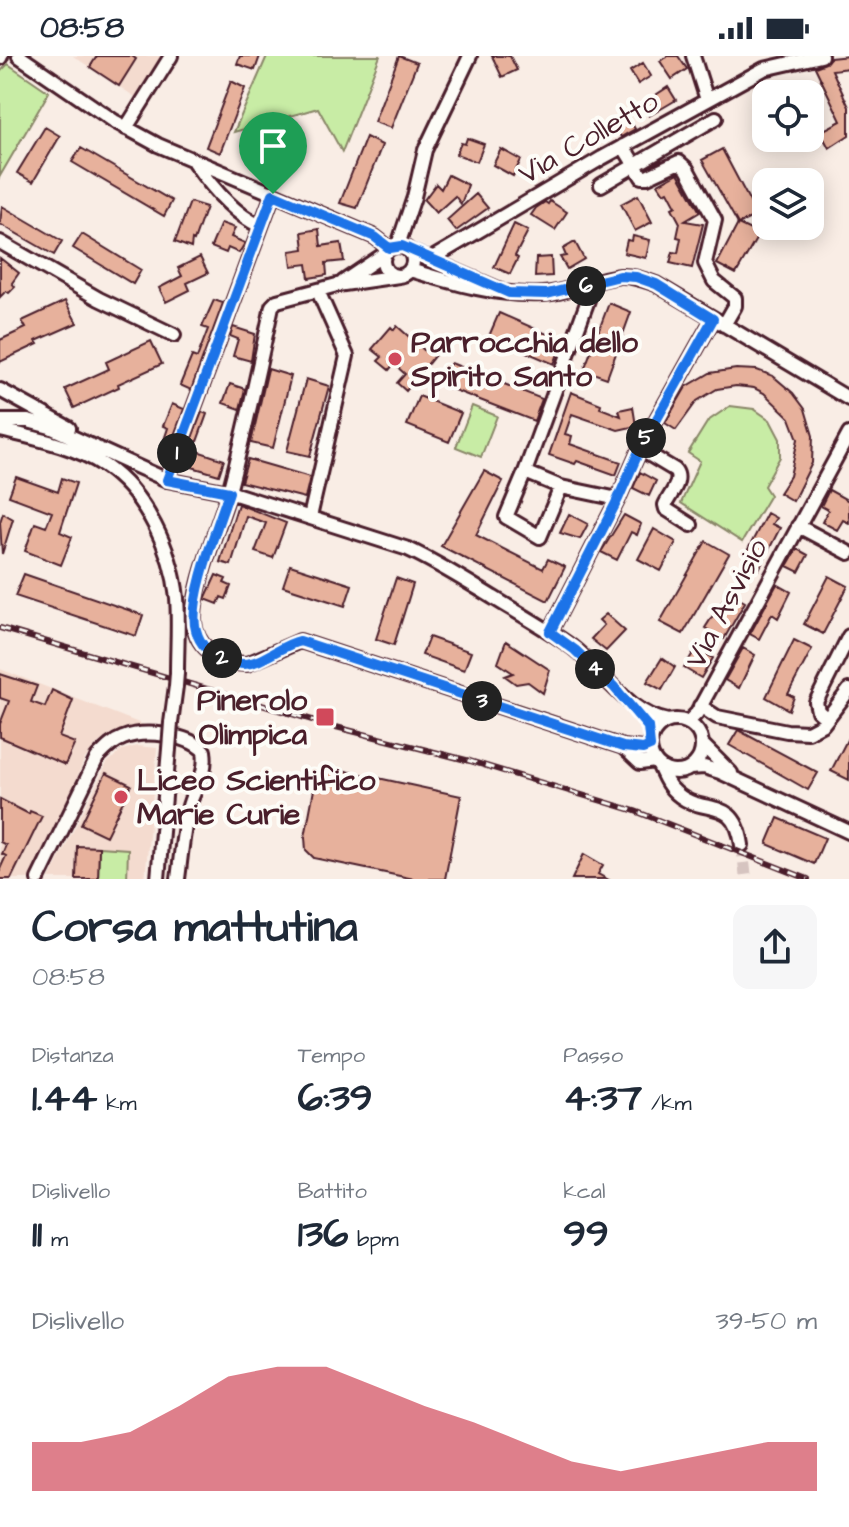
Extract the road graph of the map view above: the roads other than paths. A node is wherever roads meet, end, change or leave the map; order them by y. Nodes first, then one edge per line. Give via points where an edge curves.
1 (19, 56) edge
2 (171, 56) edge
3 (470, 56) edge
4 (693, 56) edge
5 (821, 56) edge
6 (707, 100) junction
7 (716, 118) dead end
8 (126, 128) junction
9 (623, 146) junction
10 (194, 162) junction
11 (633, 166) junction
12 (601, 185) dead end
13 (273, 194) junction
14 (260, 226) junction
15 (0, 242) edge
16 (395, 250) junction
17 (431, 259) junction
18 (404, 273) junction
19 (337, 285) junction
20 (586, 286) junction
21 (318, 291) junction
22 (509, 293) junction
23 (718, 322) junction
24 (174, 335) dead end
25 (0, 390) edge
26 (849, 399) edge
27 (1, 422) edge
28 (849, 434) edge
29 (640, 449) junction
30 (119, 458) junction
31 (525, 472) junction
32 (167, 480) junction
33 (561, 487) junction
34 (229, 492) junction
35 (618, 499) junction
36 (310, 517) junction
37 (691, 525) dead end
38 (798, 526) junction
39 (849, 553) edge
40 (550, 632) junction
41 (849, 636) edge
42 (614, 687) junction
43 (849, 690) edge
44 (700, 706) junction
45 (717, 717) junction
46 (827, 719) junction
47 (668, 721) junction
48 (688, 722) junction
49 (701, 738) junction
50 (650, 745) junction
51 (623, 747) junction
52 (656, 762) junction
53 (685, 770) junction
54 (740, 781) junction
55 (687, 799) junction
56 (849, 832) edge
57 (742, 845) tunnel mouth
58 (38, 879) edge
59 (158, 879) edge
60 (178, 879) edge

1 - 8 street
2 - 8 street
3 - 16 street via 425,150
4 - 6 street
5 - 6 street, Via Colletto via 764,69
6 - 9 street, Via Colletto
7 - 11 street
8 - 10 street
9 - 11 street
9 - 17 street, Via Colletto
10 - 13 street
10 - 14 street via 247,220
11 - 12 street
11 - 23 street via 647,177 679,162 715,220 705,263 709,274 735,298 735,306
13 - 14 street
13 - 16 street
14 - 32 street
15 - 24 street
16 - 17 street
16 - 18 street via 413,258
16 - 18 street via 384,268 390,274
16 - 19 street
17 - 22 street
18 - 19 street
18 - 22 street
19 - 21 street
20 - 22 street via 547,294
20 - 23 street via 636,277
20 - 31 street via 587,304
21 - 34 street via 272,306
21 - 36 street via 347,356
23 - 26 street
23 - 29 street
25 - 30 street
27 - 30 street via 50,427
27 - 59 street, bridge via 105,465 145,510 172,570 176,680
28 - 38 street, Via Asvisio
29 - 35 street
29 - 37 street via 678,474 666,509
30 - 32 street
31 - 33 street
31 - 33 street via 506,517 540,537
32 - 34 street
33 - 35 street
34 - 36 street
34 - 51 street via 196,608 197,634 209,653 247,664 300,641
35 - 40 street
36 - 40 street via 432,560
38 - 39 street
38 - 44 street, Via Asvisio
40 - 42 street
41 - 46 street via 816,702
42 - 47 street via 655,719
42 - 50 street via 648,727
43 - 46 street
44 - 45 street
44 - 48 street, Via Asvisio
45 - 46 street via 808,732
45 - 49 street
47 - 48 street
47 - 50 street via 654,732
48 - 49 street
49 - 53 street via 699,758
49 - 54 street
50 - 51 street
50 - 52 street
51 - 52 street via 640,763
52 - 53 street via 673,771
52 - 55 street via 670,787
53 - 54 street via 704,767
53 - 55 street via 680,782
54 - 56 street
55 - 57 street via 729,814 738,824
58 - 60 street via 97,758 108,745 134,735 184,737 204,751 206,766 188,811

